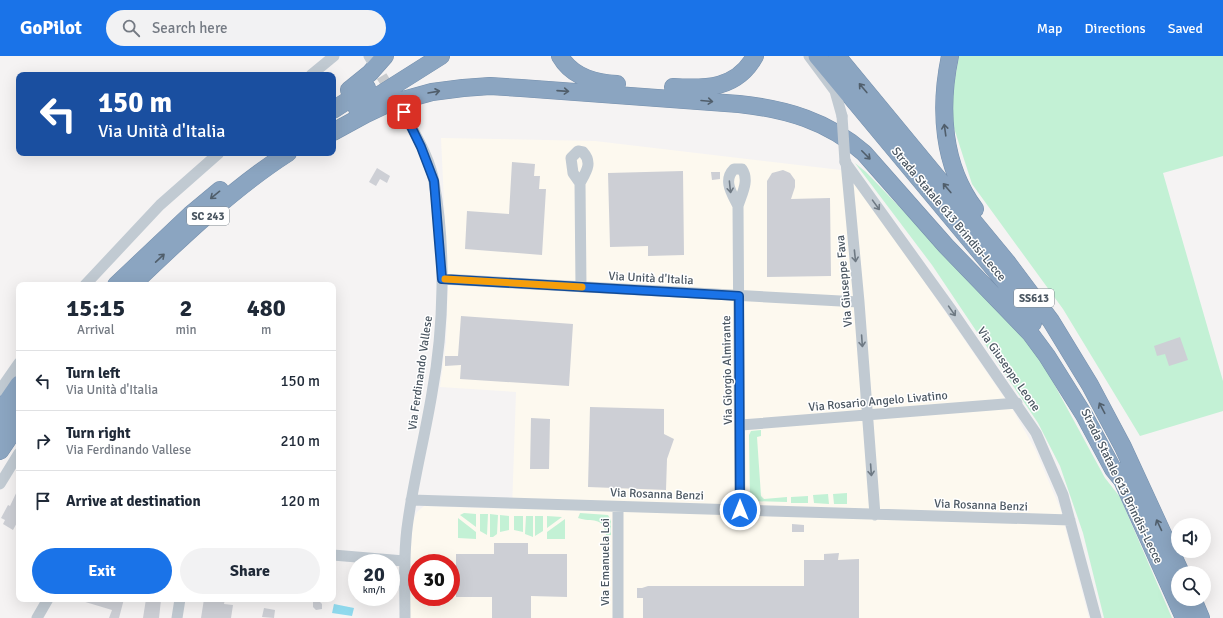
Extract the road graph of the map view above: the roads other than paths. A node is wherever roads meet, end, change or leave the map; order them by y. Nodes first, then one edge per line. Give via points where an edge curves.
1 (334, 56) edge
2 (418, 56) edge
3 (441, 56) edge
4 (560, 56) edge
5 (755, 56) edge
6 (809, 56) edge
7 (817, 56) edge
8 (837, 56) edge
9 (950, 56) edge
10 (375, 58) edge
11 (315, 72) edge
12 (336, 100) edge
13 (336, 108) edge
14 (404, 112) dead end
15 (336, 122) edge
16 (336, 130) edge
17 (216, 156) edge
18 (277, 156) edge
19 (277, 156) edge
20 (846, 162) junction
21 (580, 183) dead end
22 (738, 206) dead end
23 (442, 279) junction
24 (89, 282) edge
25 (119, 282) edge
26 (135, 282) edge
27 (581, 287) junction
28 (739, 296) junction
29 (859, 302) junction
30 (1051, 321) junction
31 (16, 366) edge
32 (16, 388) edge
33 (0, 390) edge
34 (1017, 403) junction
35 (16, 406) edge
36 (0, 412) edge
37 (867, 415) junction
38 (740, 425) junction
39 (16, 427) edge
40 (0, 429) edge
41 (0, 451) edge
42 (16, 458) edge
43 (1122, 480) junction
44 (0, 484) edge
45 (411, 500) junction
46 (618, 506) junction
47 (740, 510) junction
48 (875, 515) junction
49 (1070, 520) junction
50 (336, 555) edge
51 (404, 561) junction
52 (1178, 566) edge
53 (46, 602) edge
54 (180, 602) edge
55 (1196, 606) edge
56 (37, 618) edge
57 (177, 618) edge
58 (404, 618) edge
59 (618, 618) edge
60 (1096, 618) edge
61 (1184, 618) edge
62 (1201, 618) edge

1 - 11 street
2 - 13 highway
3 - 15 highway
4 - 5 highway via 575,73 588,80 691,88 718,86 732,80
6 - 20 street, Via Giuseppe Fava, bridge via 835,91 842,116
7 - 43 highway, Strada Statale 613 Brindisi-Lecce / SS613 via 1004,281 1044,338 1079,395
30 -> 8 highway, Strada Statale 613 Brindisi-Lecce / SS613 via 1007,262
30 -> 9 highway via 1044,303 969,200 953,167 944,125
10 - 12 highway via 357,85
14 - 23 street, Via Ferdinando Vallese via 434,181
16 -> 43 highway via 366,114 407,99 432,92 490,86 739,104 766,107 810,118 849,140 864,153 946,246 1030,333 1084,415 1113,469
17 - 24 street via 160,205
18 -> 25 highway, SC 243 via 190,215
26 -> 19 highway, SC 243
20 -> 29 street, Via Giuseppe Fava
20 -> 34 street, Via Giuseppe Leone
21 - 27 street
22 - 28 street, Via Giorgio Almirante
23 - 27 street, Via Unità d'Italia
23 - 45 street, Via Ferdinando Vallese via 440,336 433,391
27 - 28 street, Via Unità d'Italia
28 - 29 street, Via Unità d'Italia
28 - 38 street, Via Giorgio Almirante
29 -> 37 street, Via Giuseppe Fava
52 -> 30 highway, Strada Statale 613 Brindisi-Lecce / SS613 via 1123,447 1090,385
31 - 33 street
32 - 36 highway
34 - 37 street, Via Rosario Angelo Livatino
34 - 49 street, Via Giuseppe Leone via 1050,461
35 - 40 highway
37 - 38 street, Via Rosario Angelo Livatino
37 -> 48 street, Via Giuseppe Fava
38 - 47 street, Via Giorgio Almirante
39 - 41 highway
42 - 44 street
43 - 61 highway, Strada Statale 613 Brindisi-Lecce / SS613
45 - 46 street, Via Rosanna Benzi
45 - 51 street, Via Ferdinando Vallese
46 - 47 street, Via Rosanna Benzi
46 - 59 street, Via Emanuela Loi
47 - 48 street, Via Rosanna Benzi
48 - 49 street, Via Rosanna Benzi
49 - 60 street, Via Giuseppe Leone
50 - 51 street
51 - 58 street, Via Ferdinando Vallese
53 - 56 street
54 - 57 street
55 - 62 highway

